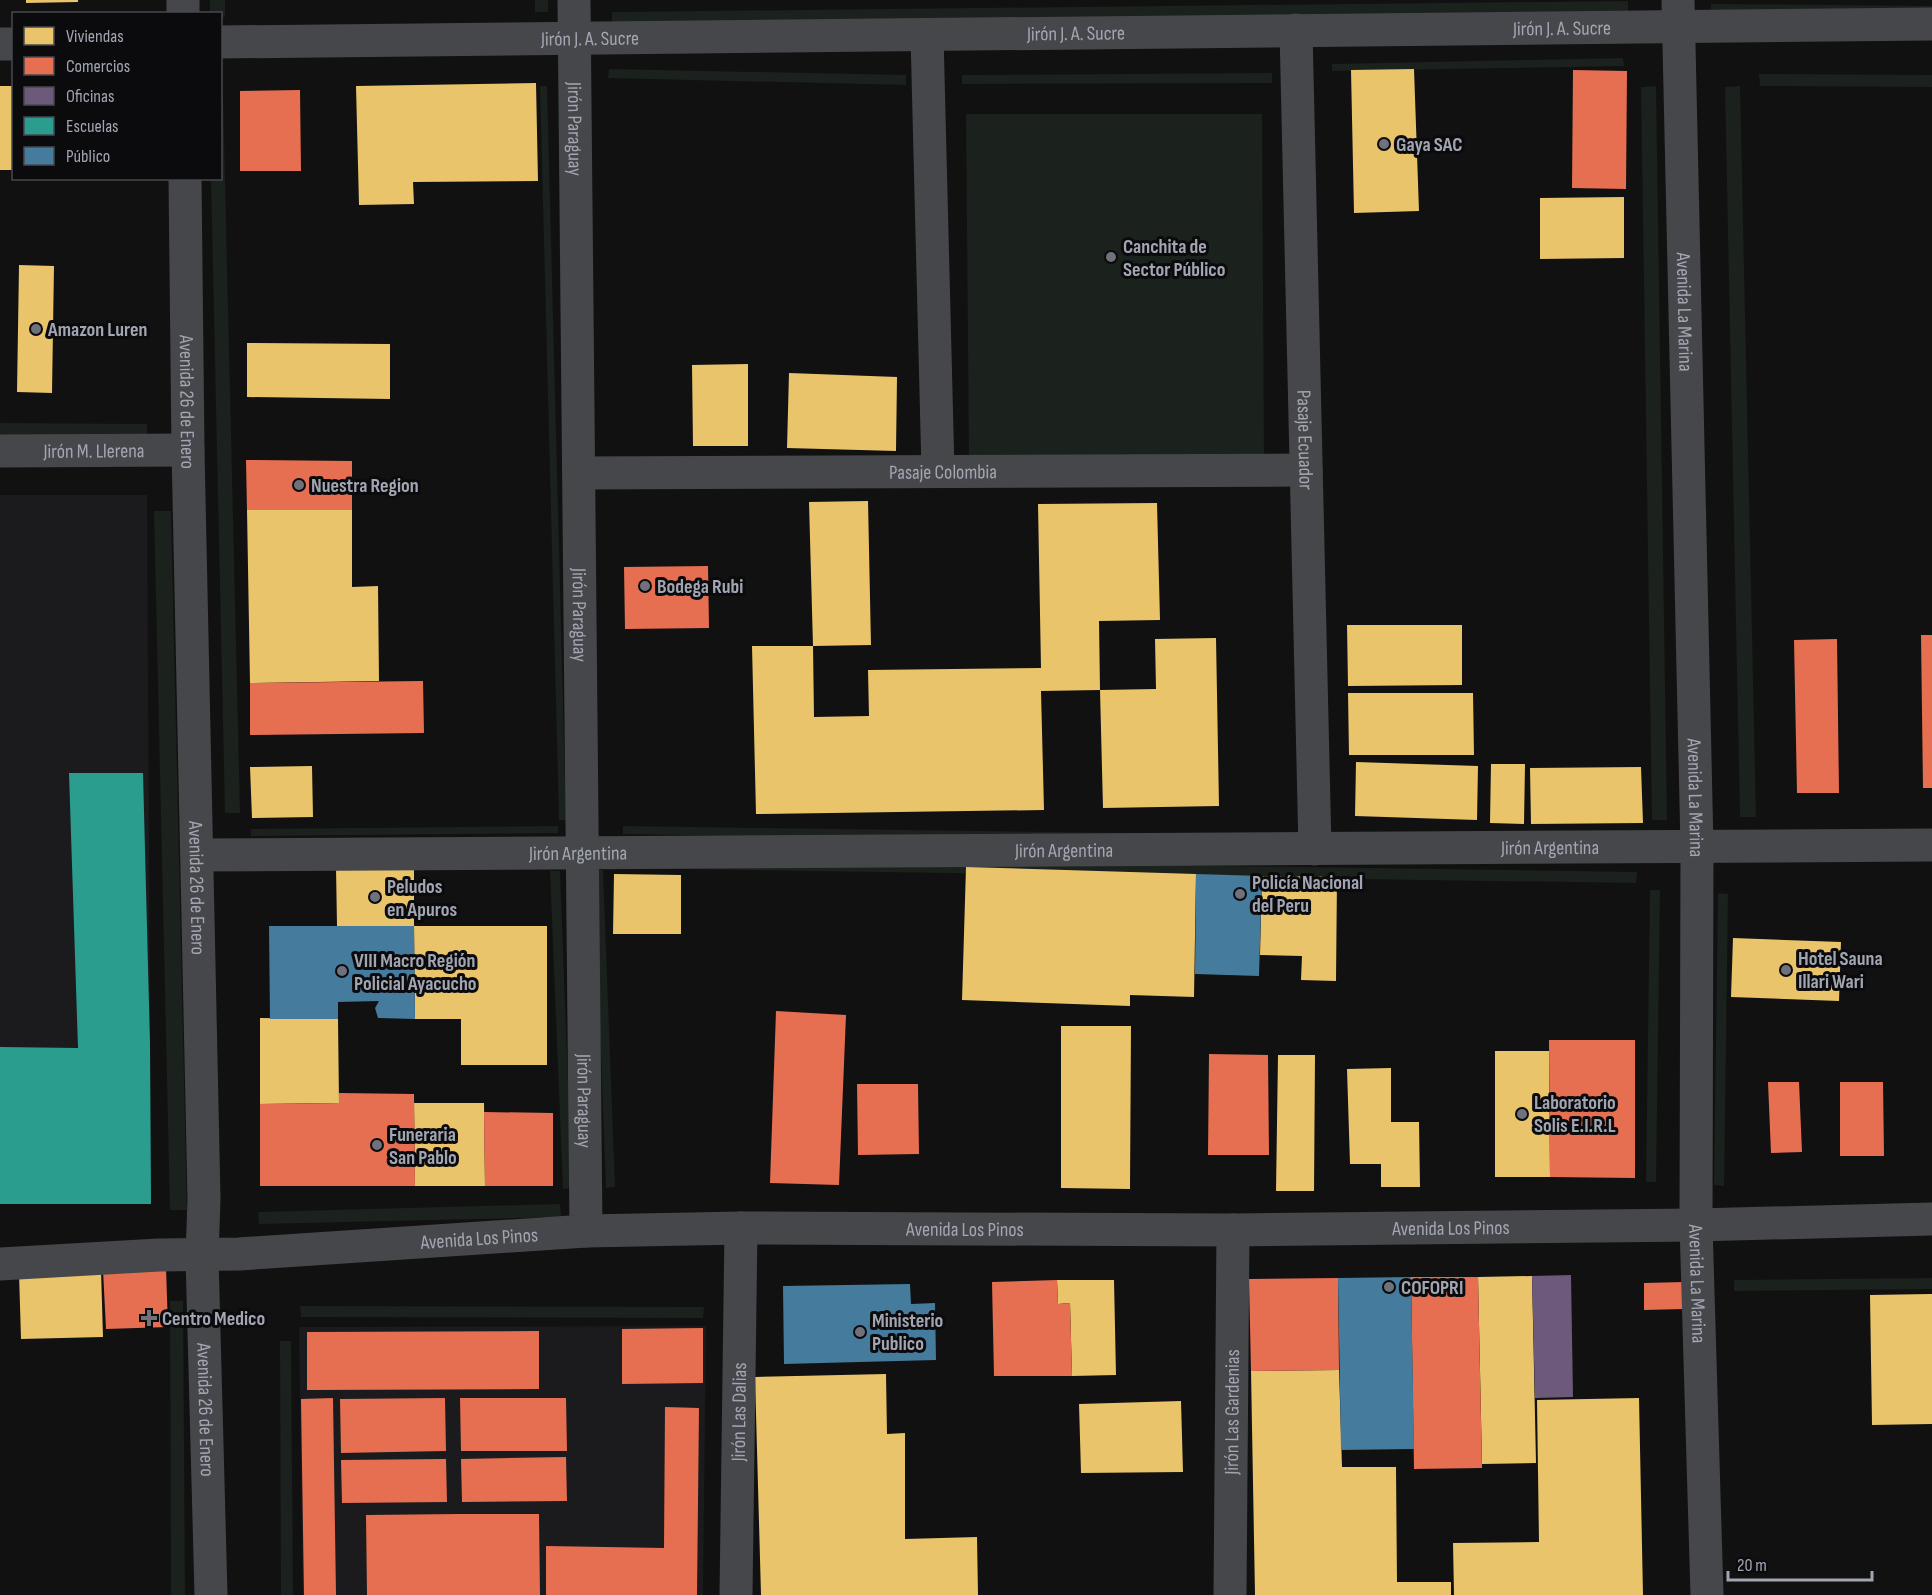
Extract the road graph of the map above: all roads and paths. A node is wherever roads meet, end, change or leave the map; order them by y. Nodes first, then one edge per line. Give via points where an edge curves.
1 (574, 0) edge
2 (1678, 13) edge
3 (1932, 24) edge
4 (1296, 30) junction
5 (927, 34) junction
6 (574, 38) junction
7 (222, 42) edge
8 (185, 180) edge
9 (188, 450) junction
10 (0, 451) edge
11 (1306, 470) junction
12 (938, 471) junction
13 (579, 473) junction
14 (1932, 845) edge
15 (1697, 847) junction
16 (1315, 849) junction
17 (584, 853) junction
18 (197, 855) junction
19 (1932, 1219) edge
20 (1696, 1225) junction
21 (741, 1228) junction
22 (1233, 1230) junction
23 (586, 1231) junction
24 (202, 1256) junction
25 (0, 1264) edge
26 (212, 1595) edge
27 (736, 1595) edge
28 (1230, 1595) edge
29 (1707, 1595) edge

1 - 6 street, Jirón Paraguay
2 - 3 street, Jirón J. A. Sucre
2 - 4 street, Jirón J. A. Sucre
2 - 15 street, Avenida La Marina
4 - 5 street, Jirón J. A. Sucre
4 - 11 street, Pasaje Ecuador
5 - 6 street, Jirón J. A. Sucre
5 - 12 street
6 - 7 street, Jirón J. A. Sucre
6 - 13 street, Jirón Paraguay
8 - 9 street, Avenida 26 de Enero
9 - 10 street, Jirón M. Llerena
9 - 18 street, Avenida 26 de Enero
11 - 12 street, Pasaje Colombia
11 - 16 street, Pasaje Ecuador
12 - 13 street, Pasaje Colombia
13 - 17 street, Jirón Paraguay
14 - 15 street, Jirón Argentina
15 - 16 street, Jirón Argentina
15 - 20 street, Avenida La Marina
16 - 17 street, Jirón Argentina
17 - 18 street, Jirón Argentina
17 - 23 street, Jirón Paraguay
18 - 24 street, Avenida 26 de Enero
19 - 20 street, Avenida Los Pinos
20 - 22 street, Avenida Los Pinos
20 - 29 street, Avenida La Marina
21 - 22 street, Avenida Los Pinos
21 - 23 street, Avenida Los Pinos
21 - 27 street, Jirón Las Dalias
22 - 28 street, Jirón Las Gardenias
23 - 24 street, Avenida Los Pinos
24 - 25 street, Avenida Los Pinos
24 - 26 street, Avenida 26 de Enero

